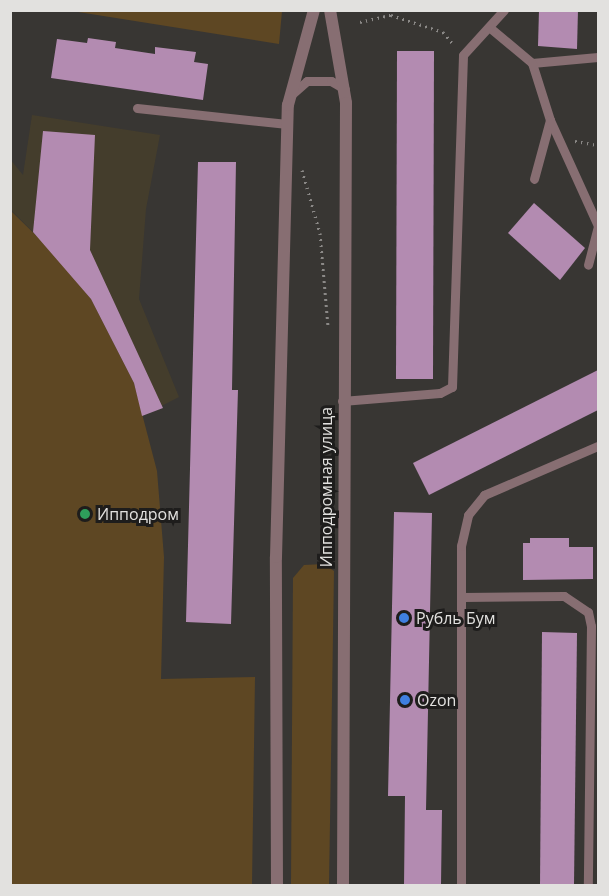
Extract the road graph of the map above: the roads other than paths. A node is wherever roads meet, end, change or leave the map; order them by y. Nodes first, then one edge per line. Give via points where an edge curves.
1 (314, 10) edge
2 (330, 10) edge
3 (504, 10) edge
4 (489, 27) junction
5 (598, 57) edge
6 (532, 63) junction
7 (345, 88) junction
8 (288, 105) junction
9 (137, 108) dead end
10 (550, 120) junction
11 (287, 124) junction
12 (534, 179) dead end
13 (588, 265) dead end
14 (342, 401) junction
15 (598, 446) edge
16 (463, 597) junction
17 (277, 885) edge
18 (343, 885) edge
19 (461, 885) edge
20 (588, 885) edge

1 - 8 street
2 - 7 street, Ипподромная улица
3 - 4 lane
4 - 6 lane
4 - 14 lane via 463,55 452,387 440,393
5 - 6 lane
6 - 10 lane
7 - 8 lane via 331,81 307,81 295,88
7 - 14 street, Ипподромная улица
8 - 11 street
9 - 11 lane
10 - 12 lane
10 - 13 lane via 598,226
11 - 17 street via 276,557
14 - 18 street, Ипподромная улица
15 - 16 lane via 484,495 468,515 461,546
16 - 19 lane
16 - 20 lane via 564,596 588,612 591,626

